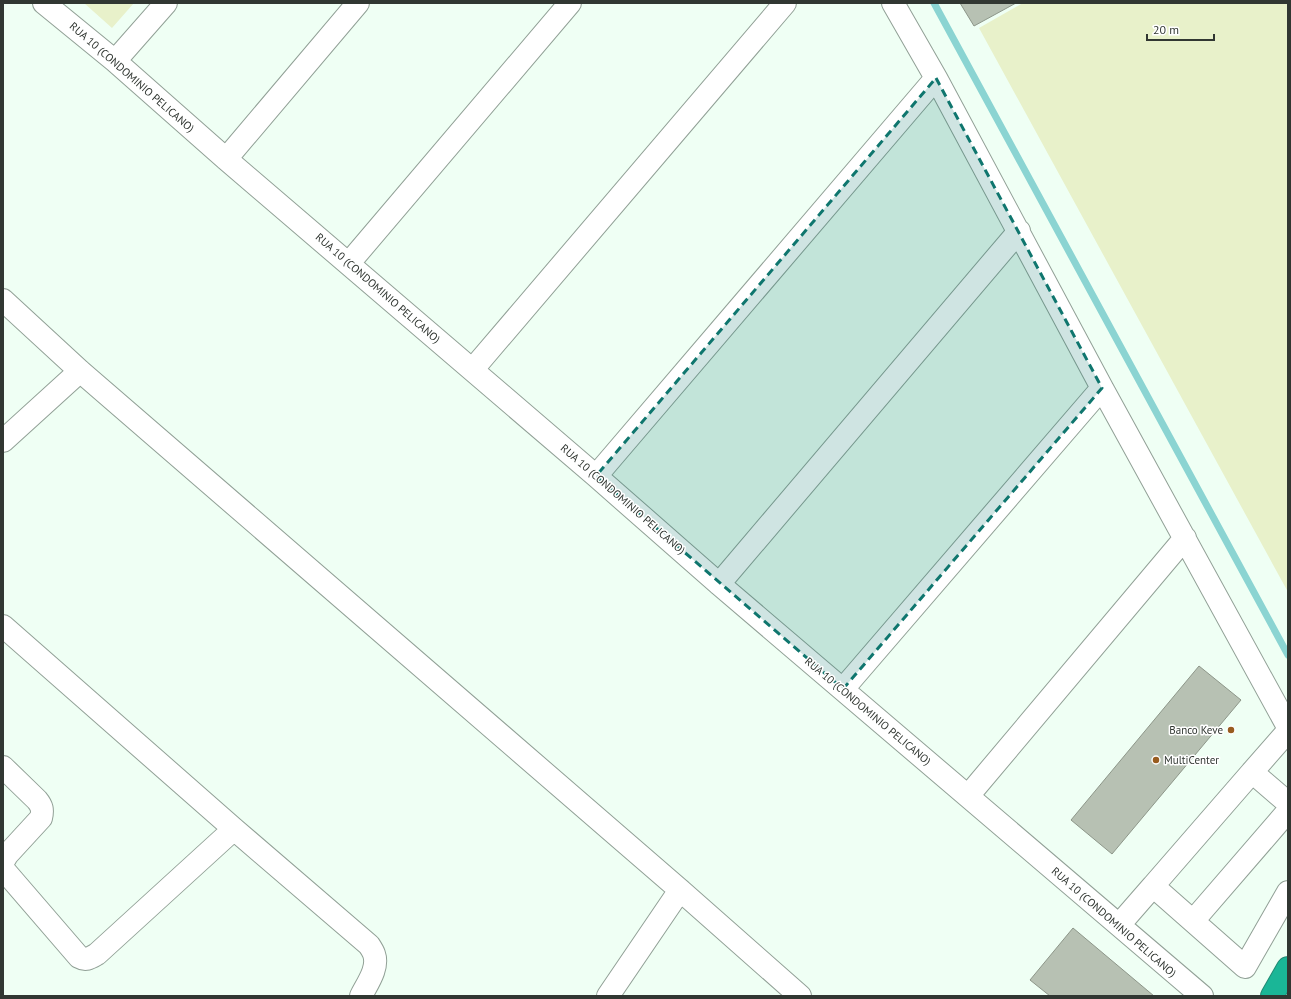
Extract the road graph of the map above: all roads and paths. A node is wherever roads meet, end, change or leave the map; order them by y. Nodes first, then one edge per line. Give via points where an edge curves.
1 (44, 3) edge
2 (166, 3) edge
3 (358, 3) edge
4 (570, 3) edge
5 (785, 3) edge
6 (893, 3) edge
7 (115, 61) junction
8 (936, 78) junction
9 (226, 158) junction
10 (1019, 231) junction
11 (349, 263) junction
12 (3, 300) edge
13 (473, 369) junction
14 (80, 371) junction
15 (1102, 388) junction
16 (3, 441) edge
17 (596, 476) junction
18 (1185, 538) junction
19 (719, 584) junction
20 (3, 626) edge
21 (843, 689) junction
22 (1288, 727) edge
23 (1288, 731) edge
24 (3, 767) edge
25 (1252, 772) junction
26 (968, 796) junction
27 (1288, 804) edge
28 (1288, 811) edge
29 (234, 830) junction
30 (3, 862) edge
31 (3, 866) edge
32 (1153, 886) junction
33 (680, 890) junction
34 (1288, 892) edge
35 (1193, 921) junction
36 (1119, 926) junction
37 (1288, 968) edge
38 (361, 996) edge
39 (608, 996) edge
40 (800, 996) edge
41 (1202, 996) edge
42 (1272, 996) edge

1 - 7 street, RUA 10 (CONDOMINIO PELICANO)
2 - 7 street
3 - 9 street
4 - 11 street
5 - 13 street
6 - 8 street
7 - 9 street, RUA 10 (CONDOMINIO PELICANO)
8 - 10 street
8 - 17 street
9 - 11 street, RUA 10 (CONDOMINIO PELICANO)
10 - 15 street
10 - 19 street
11 - 13 street, RUA 10 (CONDOMINIO PELICANO)
12 - 14 street
13 - 17 street, RUA 10 (CONDOMINIO PELICANO)
14 - 16 street
14 - 33 street
15 - 18 street
15 - 21 street
17 - 19 street, RUA 10 (CONDOMINIO PELICANO)
18 - 22 street
18 - 26 street
19 - 21 street, RUA 10 (CONDOMINIO PELICANO)
20 - 29 street
21 - 26 street, RUA 10 (CONDOMINIO PELICANO)
23 - 25 street
24 - 30 street via 37,800 43,812 41,818
25 - 27 street
25 - 32 street
26 - 36 street, RUA 10 (CONDOMINIO PELICANO)
28 - 35 street
29 - 31 street via 97,954 84,960
29 - 38 street via 369,945 374,954 374,970
32 - 35 street
32 - 36 street
33 - 39 street
33 - 40 street
34 - 35 street via 1245,967
36 - 41 street, RUA 10 (CONDOMINIO PELICANO)
37 - 42 highway

